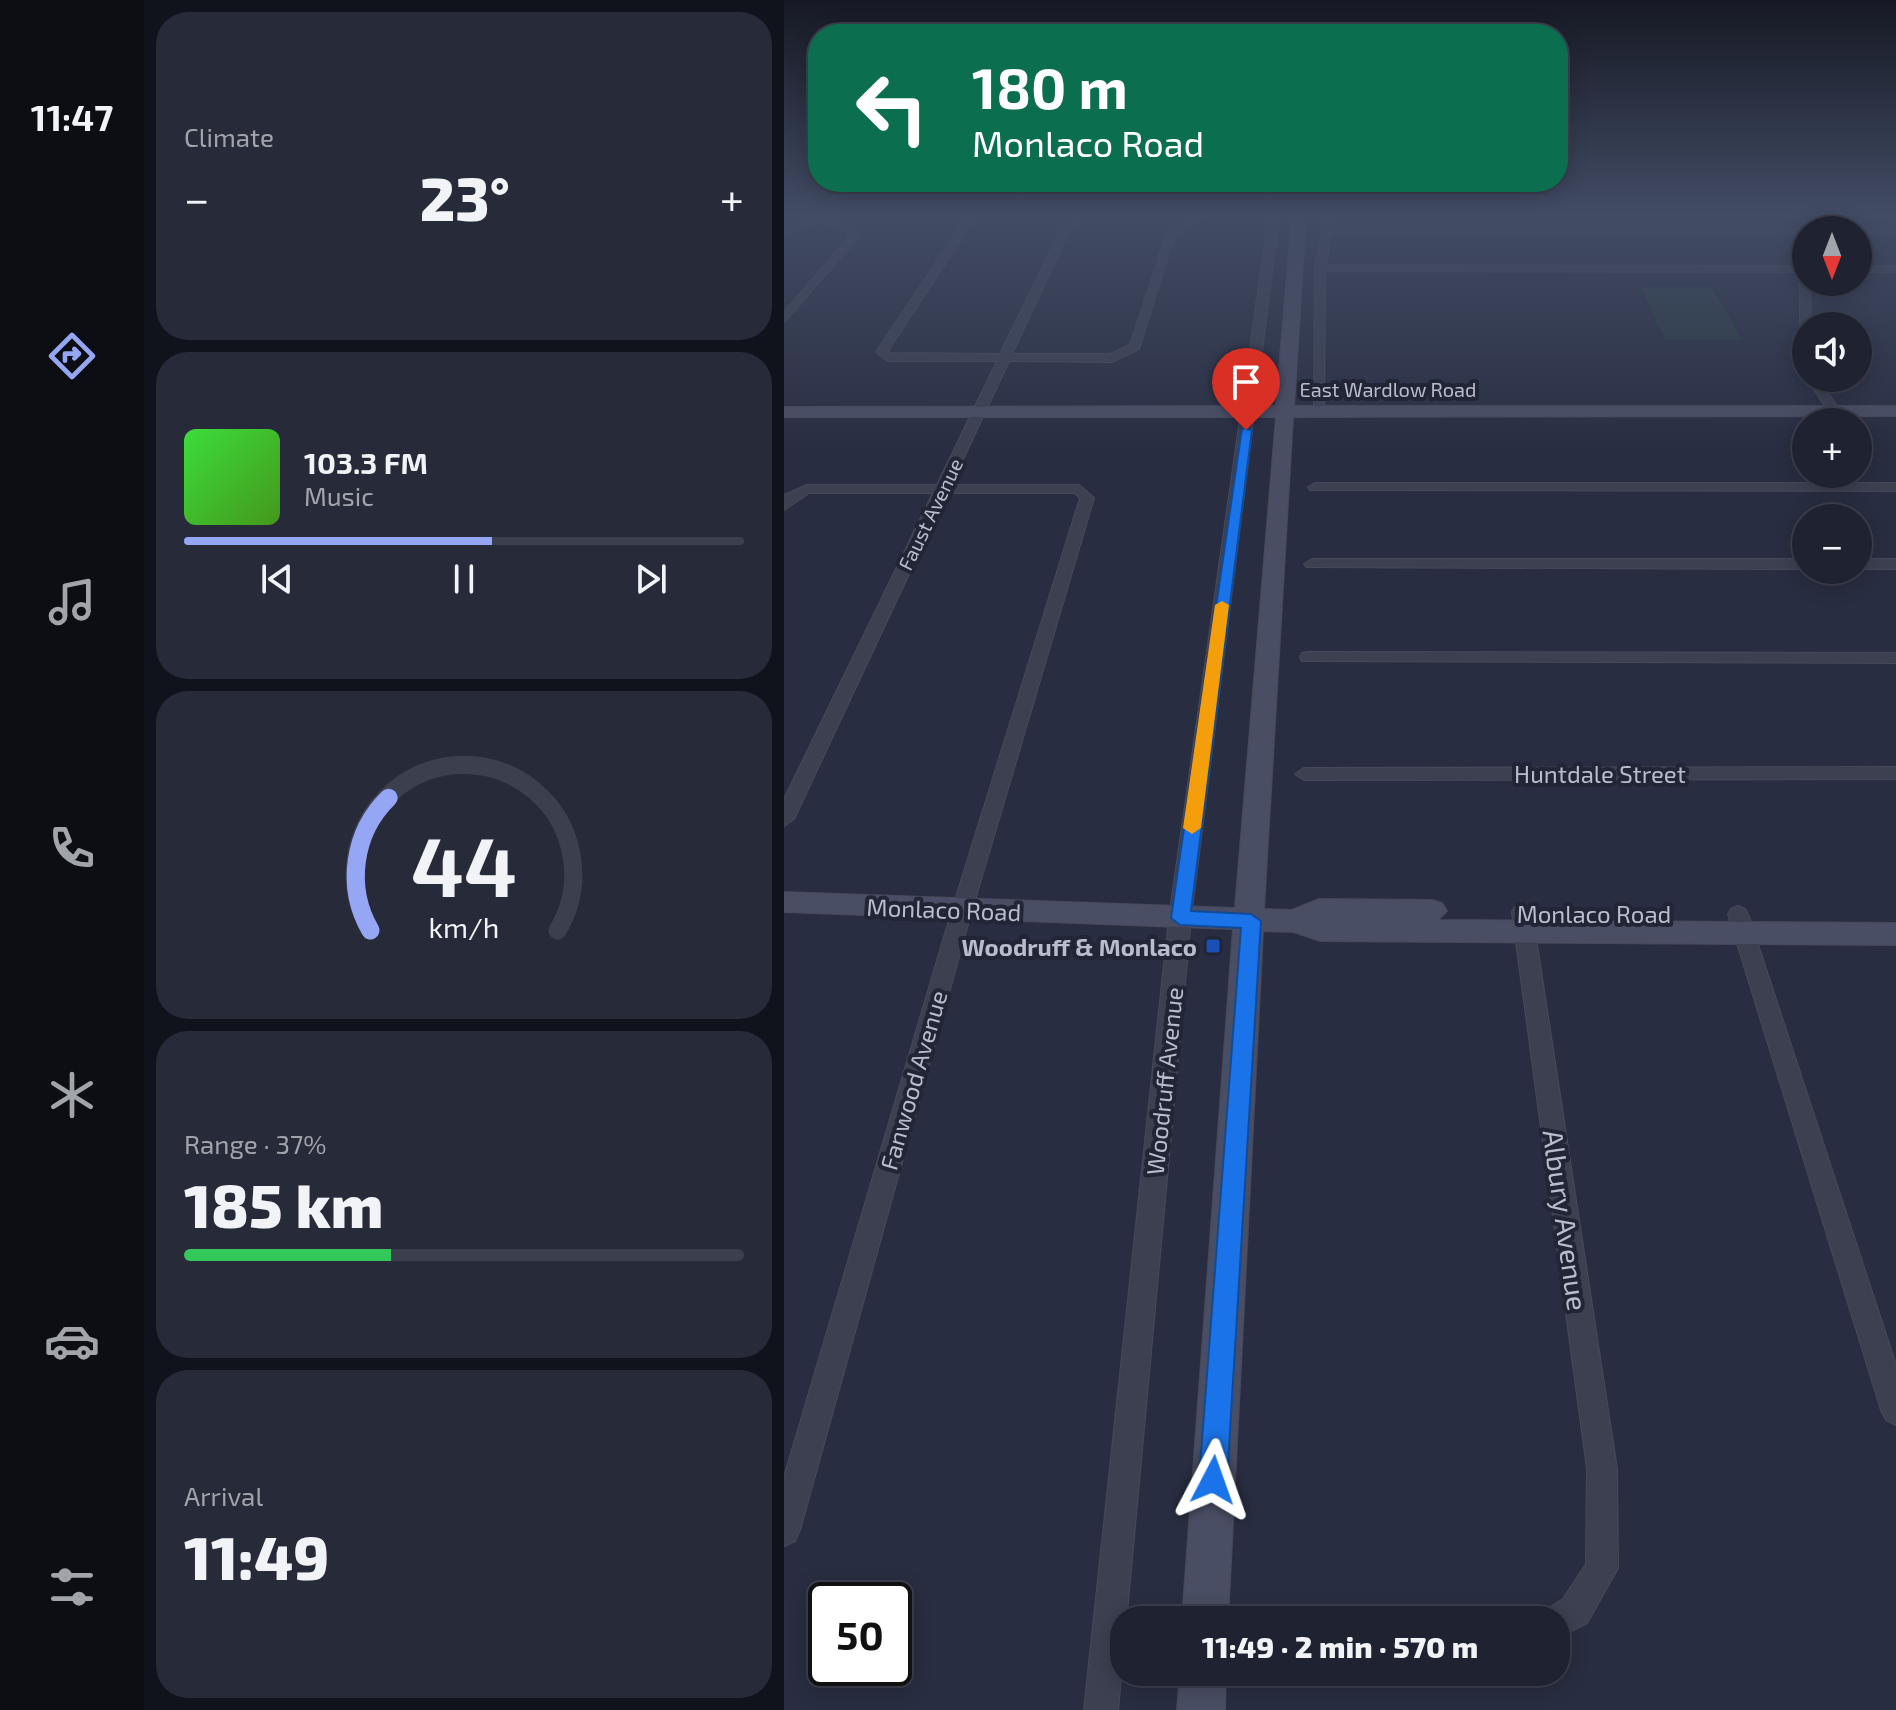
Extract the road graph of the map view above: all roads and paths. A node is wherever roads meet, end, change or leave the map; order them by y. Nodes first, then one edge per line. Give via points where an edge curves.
1 (805, 295) edge
2 (920, 295) edge
3 (1034, 295) edge
4 (1151, 295) edge
5 (1263, 295) edge
6 (1293, 295) edge
7 (1320, 295) edge
8 (784, 319) edge
9 (1004, 357) junction
10 (1792, 410) edge
11 (1318, 411) junction
12 (1872, 411) edge
13 (1896, 411) edge
14 (784, 412) edge
15 (978, 417) junction
16 (1246, 417) junction
17 (1285, 417) junction
18 (784, 422) edge
19 (1896, 422) edge
20 (1315, 487) dead end
21 (1896, 487) edge
22 (942, 488) junction
23 (784, 506) edge
24 (1312, 564) dead end
25 (1792, 564) edge
26 (1872, 564) edge
27 (1896, 564) edge
28 (1308, 657) dead end
29 (1896, 658) edge
30 (1896, 773) edge
31 (1304, 774) dead end
32 (784, 819) edge
33 (784, 902) edge
34 (962, 910) junction
35 (1896, 915) edge
36 (1180, 918) junction
37 (1251, 921) junction
38 (1523, 922) junction
39 (1741, 923) junction
40 (1896, 934) edge
41 (1896, 1410) edge
42 (784, 1530) edge
43 (1206, 1606) edge
44 (1570, 1614) edge
45 (1202, 1686) edge
46 (1101, 1710) edge
47 (1201, 1710) edge

1 - 8 street
2 - 9 street via 882,352 888,357
3 - 9 street, Faust Avenue
4 - 9 street via 1135,347 1126,353 1112,358
5 - 16 street, Woodruff Avenue
6 - 17 main road
7 - 11 street
9 - 15 street, Faust Avenue
10 - 11 main road, East Wardlow Road
11 - 17 main road, East Wardlow Road
12 - 13 main road, East Wardlow Road
14 - 15 main road, East Wardlow Road
15 - 16 main road, East Wardlow Road
15 - 18 main road, East Wardlow Road
15 - 22 street, Faust Avenue
16 - 17 main road, East Wardlow Road
16 - 36 street, Woodruff Avenue
17 - 19 main road, East Wardlow Road
17 - 37 main road
20 - 21 street
22 - 23 street via 807,489
22 - 32 street, Faust Avenue
22 - 34 street, Fanwood Avenue via 1079,489 1087,498
24 - 25 street
26 - 27 street
28 - 29 street
30 - 31 street, Huntdale Street
33 - 34 main road, Monlaco Road
34 - 36 main road, Monlaco Road
34 - 42 street, Fanwood Avenue
35 - 39 main road, Monlaco Road
36 - 37 main road, Monlaco Road
36 - 46 street, Woodruff Avenue
37 - 38 main road, Monlaco Road via 1295,921 1321,930
37 - 43 main road
38 - 39 main road, Monlaco Road
38 - 44 street, Albury Avenue via 1602,1469 1602,1568
39 - 40 main road, Monlaco Road
39 - 41 street
45 - 47 main road

